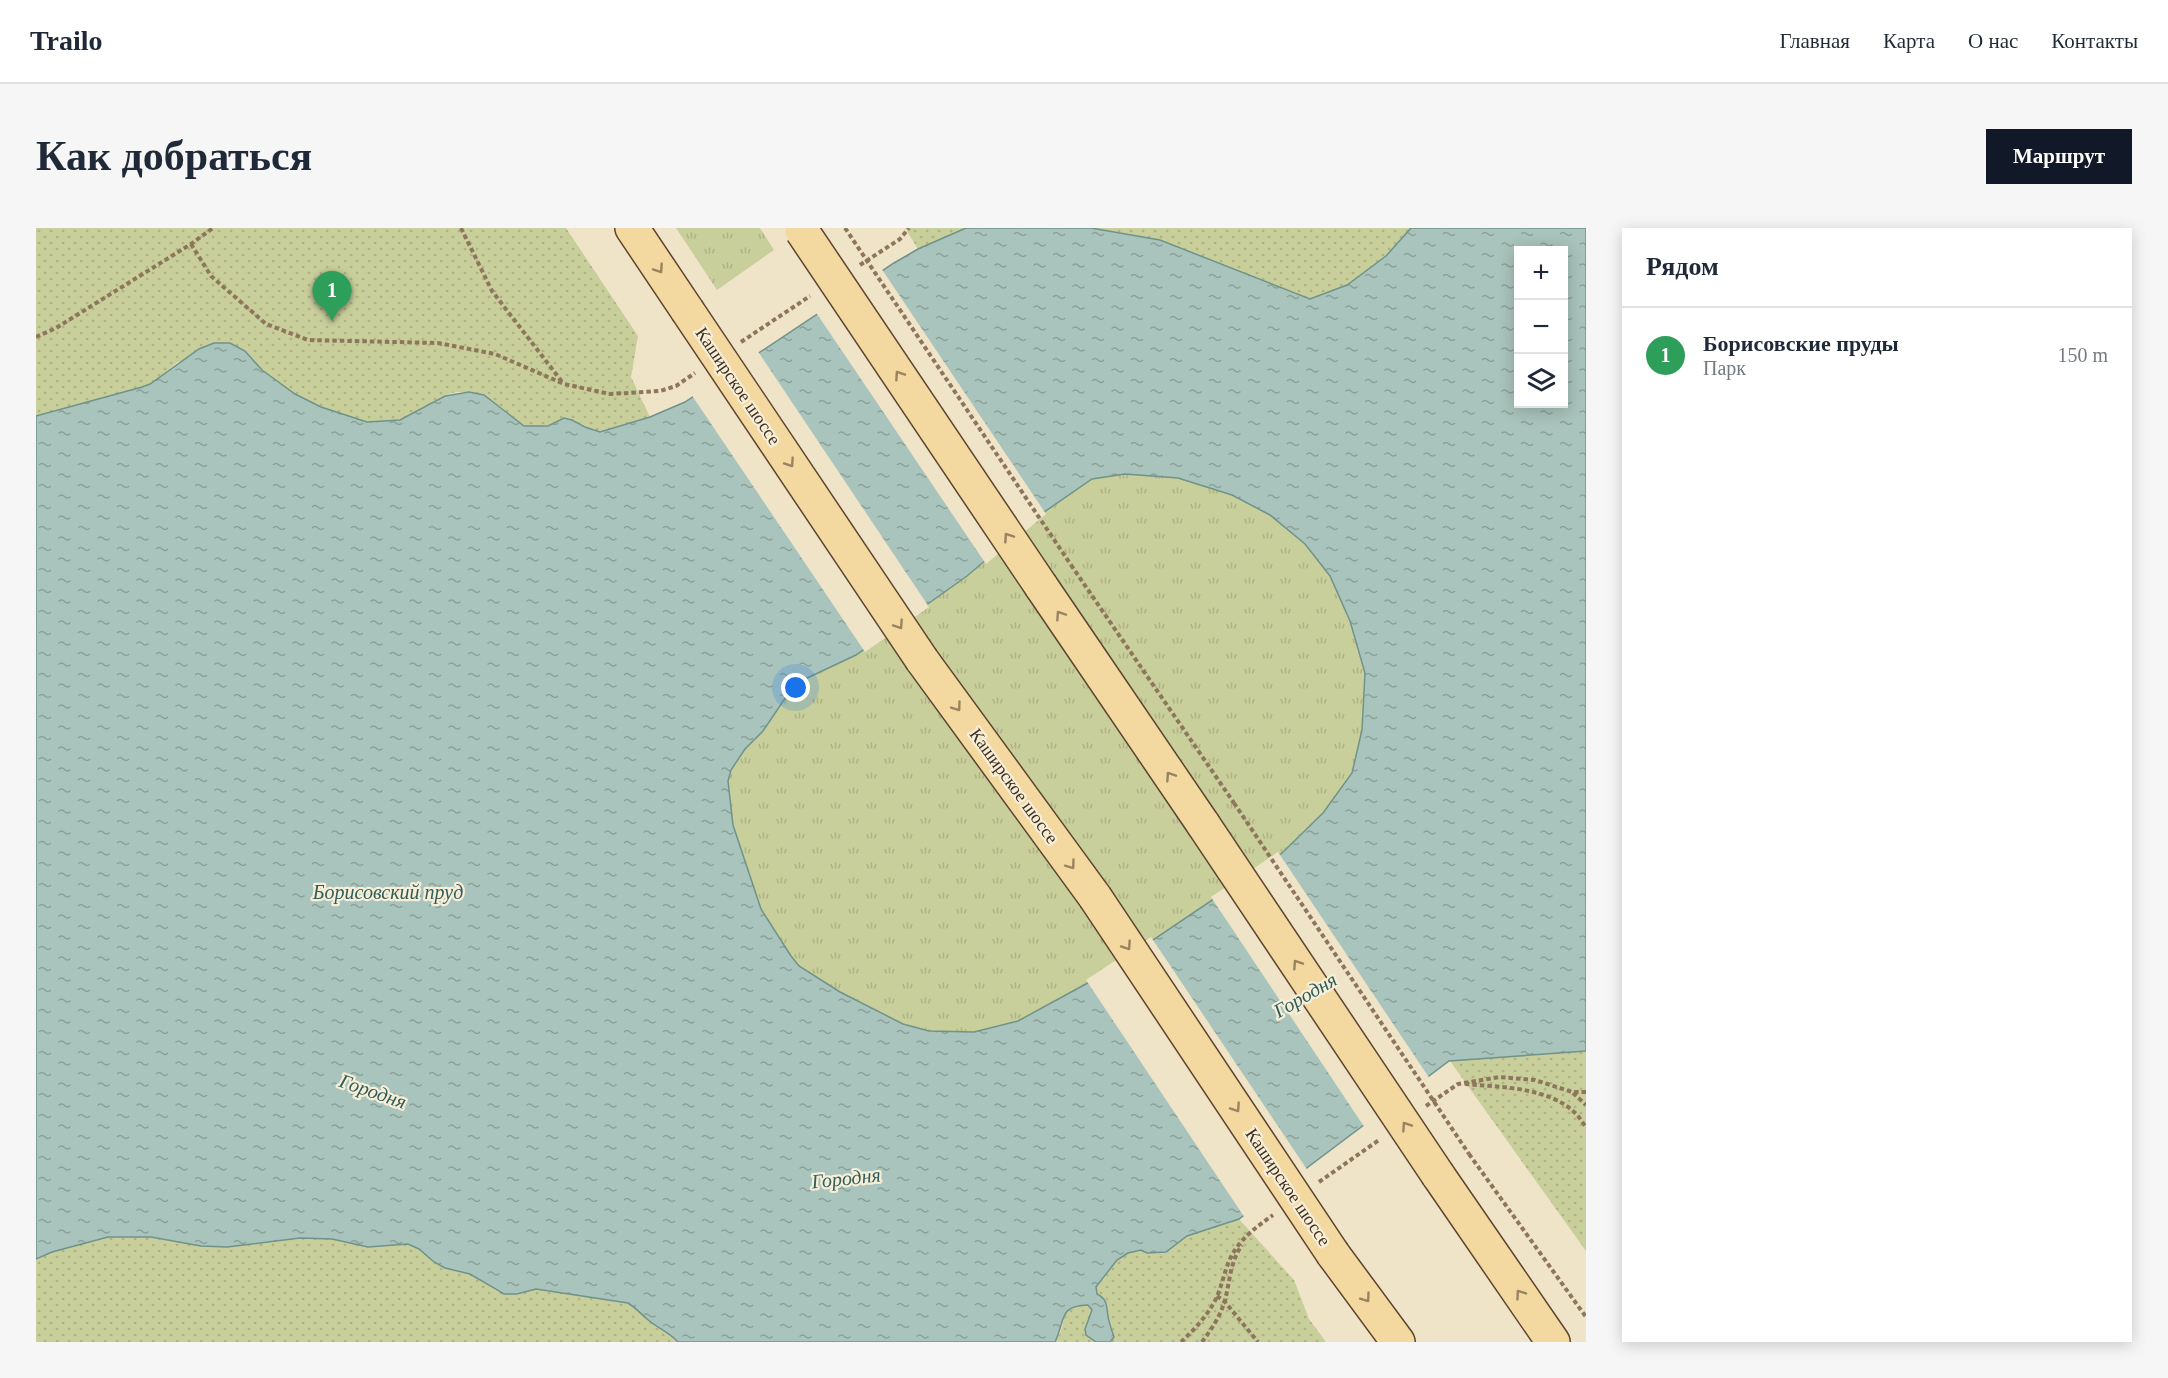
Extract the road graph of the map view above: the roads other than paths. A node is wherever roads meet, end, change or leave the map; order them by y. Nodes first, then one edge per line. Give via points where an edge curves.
1 (632, 228) edge
2 (802, 229) edge
3 (1398, 1342) edge
4 (1553, 1342) edge

1 -> 3 main road, Каширское шоссе, bridge via 922,660 1095,897 1334,1254
4 -> 2 main road, bridge

